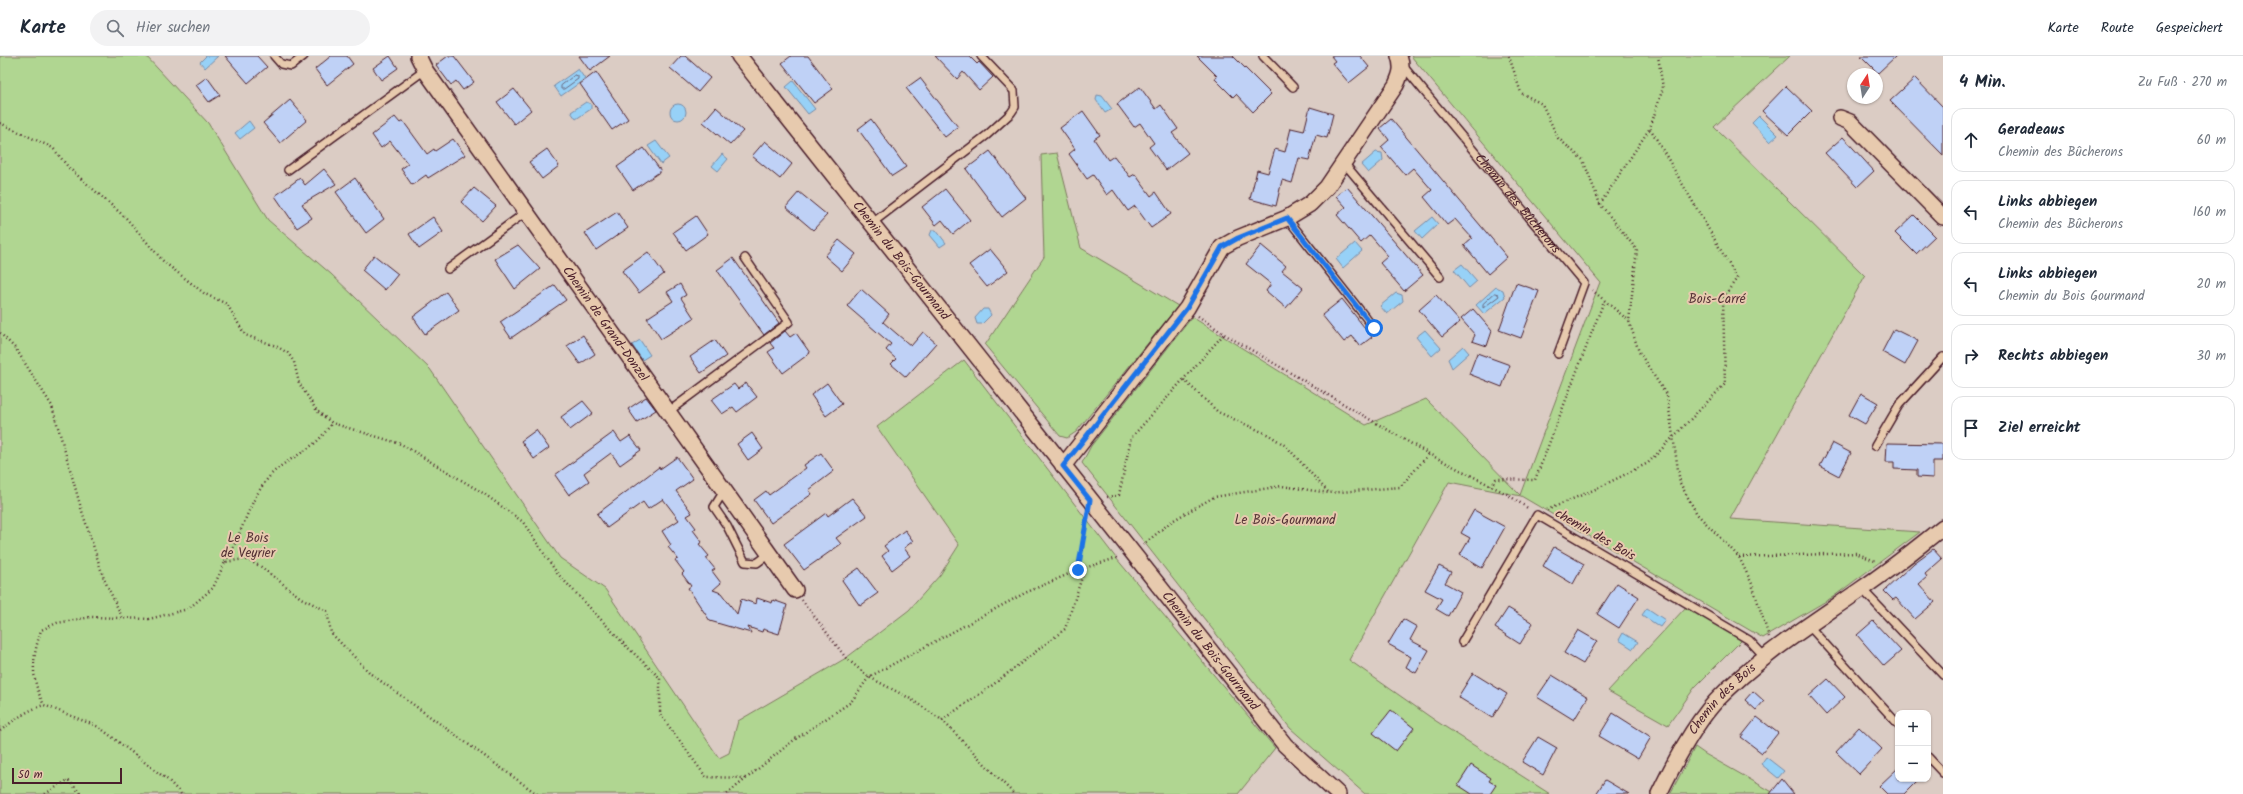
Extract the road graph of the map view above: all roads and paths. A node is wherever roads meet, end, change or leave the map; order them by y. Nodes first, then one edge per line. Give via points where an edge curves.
1 (274, 56) edge
2 (304, 56) edge
3 (418, 56) edge
4 (739, 56) edge
5 (981, 56) edge
6 (1263, 56) edge
7 (1509, 56) edge
8 (1658, 56) edge
9 (1401, 61) edge
10 (425, 70) junction
11 (1293, 87) dead end
12 (1840, 118) dead end
13 (0, 123) edge
14 (1650, 128) junction
15 (1344, 163) junction
16 (288, 170) dead end
17 (1600, 204) junction
18 (526, 212) junction
19 (1943, 217) edge
20 (1287, 218) junction
21 (871, 224) junction
22 (745, 258) dead end
23 (448, 269) dead end
24 (1440, 277) dead end
25 (1584, 283) junction
26 (1604, 302) junction
27 (1187, 308) junction
28 (1629, 321) junction
29 (1374, 328) dead end
30 (0, 333) edge
31 (1224, 334) junction
32 (1558, 354) dead end
33 (1943, 357) edge
34 (1184, 380) junction
35 (668, 412) junction
36 (332, 423) junction
37 (1672, 440) junction
38 (1875, 446) dead end
39 (1429, 454) junction
40 (1063, 466) junction
41 (1491, 486) junction
42 (724, 491) junction
43 (1329, 493) junction
44 (1090, 500) junction
45 (1537, 515) junction
46 (1943, 527) edge
47 (769, 554) junction
48 (1131, 554) junction
49 (1739, 557) junction
50 (225, 562) junction
51 (1085, 568) junction
52 (1890, 568) junction
53 (1078, 570) junction
54 (1862, 589) junction
55 (795, 590) joint
56 (123, 619) junction
57 (1808, 625) junction
58 (1462, 642) dead end
59 (1769, 652) junction
60 (1943, 675) edge
61 (869, 677) junction
62 (44, 705) junction
63 (942, 720) junction
64 (1895, 721) edge
65 (0, 731) edge
66 (1931, 759) edge
67 (1943, 773) edge
68 (746, 778) junction
69 (45, 794) edge
70 (81, 794) edge
71 (181, 794) edge
72 (537, 794) edge
73 (727, 794) edge
74 (1014, 794) edge
75 (1338, 794) edge
76 (1659, 794) edge

1 - 2 lane via 281,64 291,66
3 - 10 street, Chemin de Grand-Donzel
4 - 21 street, Chemin du Bois-Gourmand
5 - 21 lane via 1014,91 1015,102 1011,113 987,135
6 - 11 lane
7 - 17 path via 1521,93 1542,104 1558,138 1583,160
8 - 14 path via 1663,88
9 - 15 street, Chemin des Bûcherons via 1401,75 1396,85
9 - 25 lane, Chemin des Bûcherons
10 - 16 lane
10 - 18 street, Chemin de Grand-Donzel
12 - 19 street via 1850,122
13 - 36 path via 53,148 69,168 126,218 164,262 205,294 227,304 245,335 288,353 294,362 299,383 317,411
14 - 17 path
14 - 37 path via 1737,278 1723,298 1725,384
15 - 20 street, Chemin des Bûcherons via 1327,187 1310,204
15 - 24 lane
17 - 28 path via 1637,250
18 - 23 lane
18 - 35 street, Chemin de Grand-Donzel
20 - 27 street, Chemin des Bûcherons via 1222,247
20 - 29 lane
21 - 40 street, Chemin du Bois-Gourmand
22 - 35 lane via 789,322
25 - 26 path
25 - 32 lane
26 - 28 path
26 - 41 path via 1535,480 1496,479
27 - 31 path
27 - 40 street, Chemin des Bûcherons
28 - 37 path via 1639,352 1668,396
30 - 56 path via 16,350 52,406 104,579
31 - 34 path
31 - 39 path
33 - 38 lane via 1899,405
34 - 43 path via 1218,412 1269,435 1286,446
34 - 44 path via 1131,438 1119,495
35 - 42 street, Chemin de Grand-Donzel
36 - 50 path via 312,446 286,462 269,477 255,498 234,548
36 - 68 path via 401,444 483,493 523,522 557,573 660,678 660,714 706,777
37 - 45 path via 1648,463
37 - 49 path via 1680,483 1697,514
39 - 41 path
39 - 43 path via 1400,487
40 - 44 street, Chemin du Bois-Gourmand
41 - 45 path
42 - 47 street, Chemin de Grand-Donzel
42 - 47 lane via 714,507 746,562 757,563
43 - 48 path via 1282,486 1214,497 1172,521
44 - 48 street, Chemin du Bois-Gourmand
44 - 53 path
45 - 58 lane, chemin des Bois
45 - 59 lane, chemin des Bois
46 - 52 street, Chemin des Bois
47 - 55 street, Chemin de Grand-Donzel
48 - 51 path
48 - 75 street, Chemin du Bois-Gourmand via 1285,745
49 - 52 path via 1856,553
49 - 59 path via 1752,584 1768,634
50 - 56 path via 213,588 188,609 149,619
50 - 72 path via 245,559 260,566 301,598 327,611 331,633 371,674
51 - 53 path
51 - 63 path via 1065,629 990,687
52 - 54 street, Chemin des Bois
53 - 61 path via 1025,593
54 - 57 street, Chemin des Bois
54 - 60 lane
55 - 61 path via 846,658
56 - 62 path via 91,617 57,623 41,630 35,648 33,668 38,692
57 - 59 street, Chemin des Bois
57 - 64 lane
59 - 76 street, Chemin des Bois via 1715,702 1681,749
61 - 63 path via 909,698
61 - 68 path via 851,702 794,740
62 - 65 path via 23,712 13,723
62 - 71 path via 98,727 169,781
63 - 74 path
66 - 67 lane
68 - 73 path
69 - 70 path via 68,780

